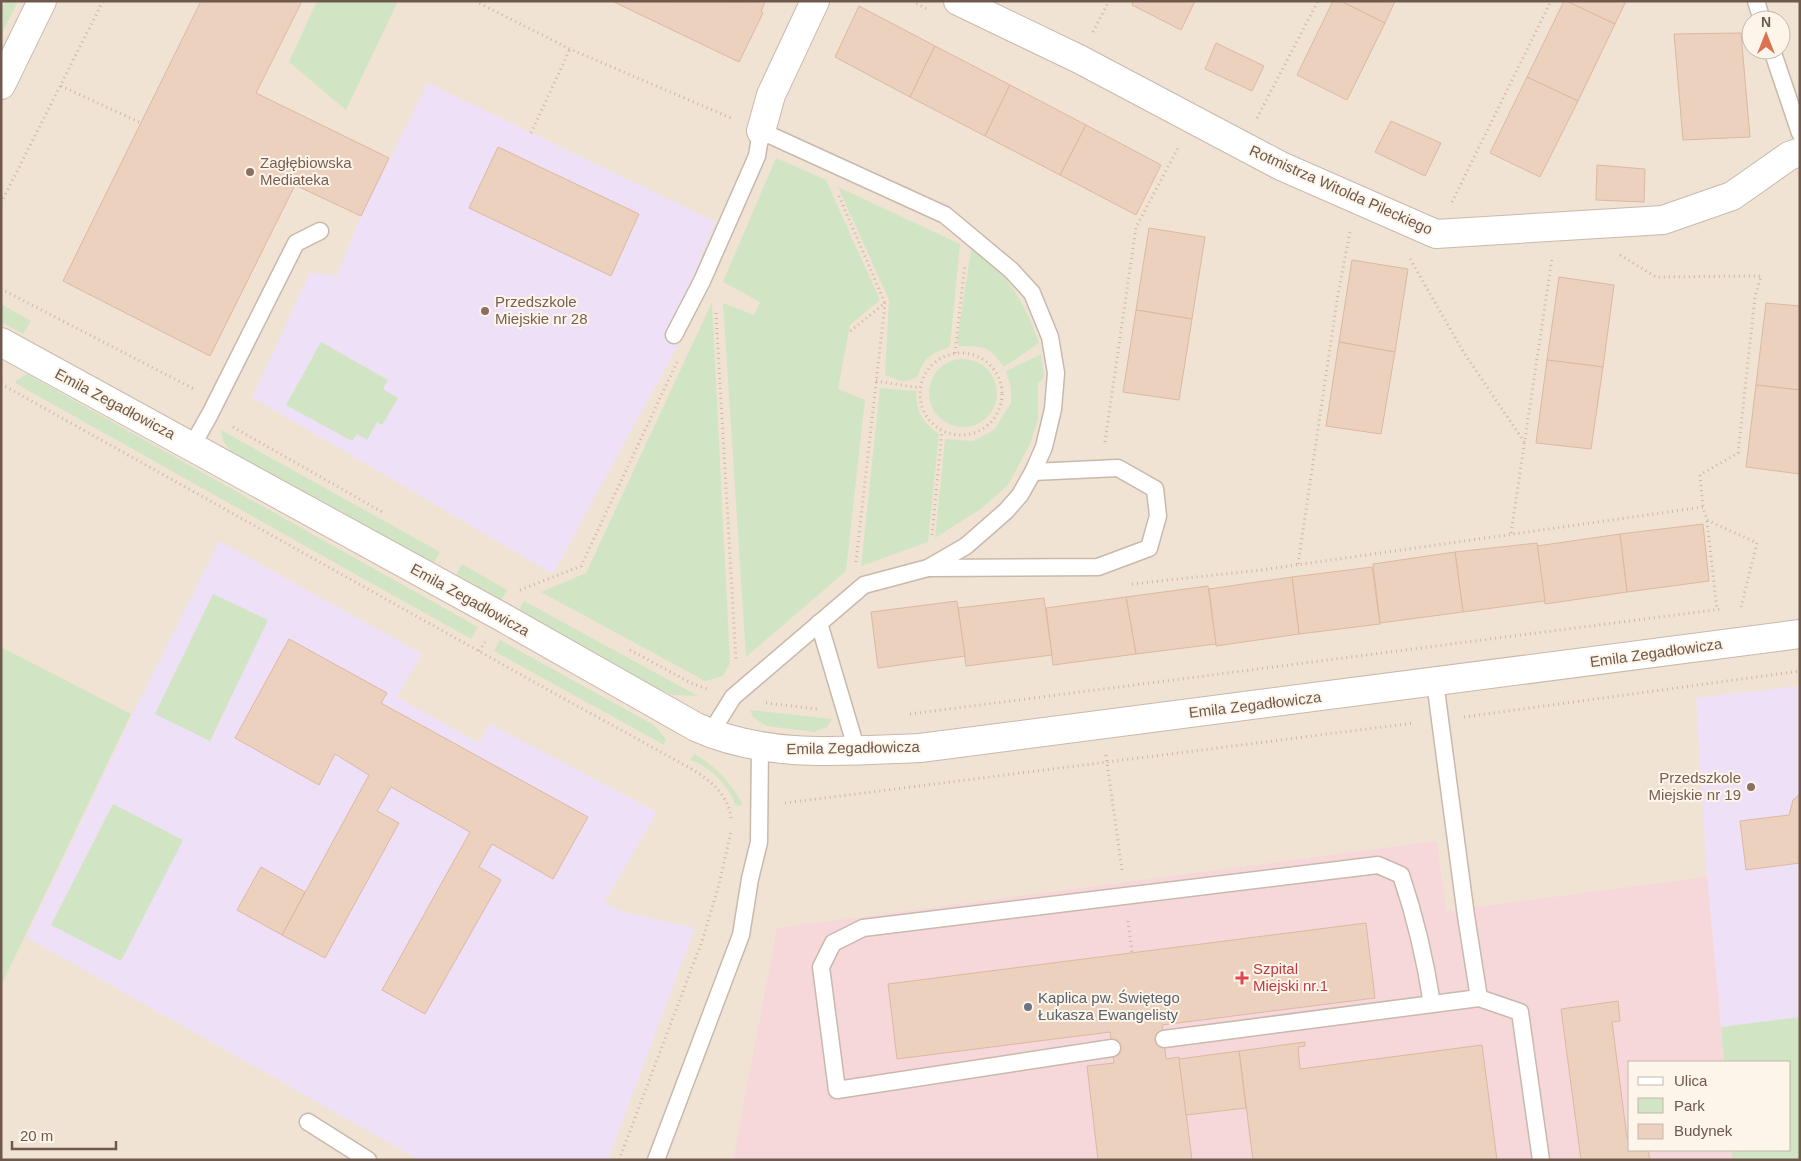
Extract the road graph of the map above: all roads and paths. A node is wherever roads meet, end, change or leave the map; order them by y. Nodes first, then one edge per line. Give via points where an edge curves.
1 (42, 1) edge
2 (103, 1) edge
3 (475, 1) edge
4 (815, 1) edge
5 (912, 1) edge
6 (958, 1) edge
7 (1318, 1) edge
8 (1551, 1) edge
9 (929, 10) dead end
10 (570, 49) junction
11 (1775, 60) edge
12 (1, 85) edge
13 (61, 86) junction
14 (141, 123) dead end
15 (761, 131) junction
16 (1800, 133) edge
17 (531, 134) dead end
18 (1182, 141) dead end
19 (1243, 146) junction
20 (1800, 152) edge
21 (835, 188) dead end
22 (1, 203) edge
23 (1350, 230) dead end
24 (320, 231) dead end
25 (970, 234) junction
26 (1436, 234) junction
27 (1553, 253) dead end
28 (1761, 276) dead end
29 (1, 290) edge
30 (884, 303) junction
31 (716, 312) dead end
32 (848, 333) dead end
33 (674, 336) dead end
34 (1, 342) edge
35 (681, 353) dead end
36 (955, 353) junction
37 (876, 381) junction
38 (1, 384) edge
39 (920, 388) junction
40 (210, 414) junction
41 (942, 431) junction
42 (1525, 443) junction
43 (192, 446) junction
44 (1104, 468) junction
45 (1033, 472) junction
46 (1703, 507) junction
47 (390, 517) dead end
48 (1707, 520) junction
49 (1511, 533) junction
50 (931, 539) dead end
51 (855, 564) dead end
52 (1298, 564) junction
53 (928, 568) junction
54 (1127, 585) dead end
55 (528, 594) dead end
56 (1751, 606) dead end
57 (1741, 607) junction
58 (1733, 608) dead end
59 (1725, 609) dead end
60 (1717, 610) junction
61 (819, 623) junction
62 (1800, 634) edge
63 (622, 646) dead end
64 (736, 666) dead end
65 (1800, 671) edge
66 (1435, 682) junction
67 (1099, 690) junction
68 (733, 697) junction
69 (846, 713) junction
70 (907, 715) dead end
71 (1440, 719) junction
72 (1103, 724) junction
73 (710, 734) junction
74 (760, 747) junction
75 (856, 751) junction
76 (1107, 763) junction
77 (760, 807) junction
78 (730, 812) junction
79 (731, 821) dead end
80 (731, 829) dead end
81 (1125, 895) junction
82 (1132, 952) dead end
83 (1479, 998) junction
84 (1432, 1004) junction
85 (1164, 1039) dead end
86 (1112, 1048) dead end
87 (308, 1122) dead end
88 (368, 1160) edge
89 (619, 1160) edge
90 (656, 1160) edge
91 (1541, 1160) edge

1 - 12 street
2 - 13 path
3 - 10 path
4 - 15 street via 771,96
5 - 9 path
6 - 19 street, Rotmistrza Witolda Pileckiego via 1079,59
7 - 19 path
8 - 26 path
10 - 15 path
10 - 17 path
11 - 16 lane
13 - 14 path
13 - 22 path
15 - 25 lane via 945,215
15 - 33 lane via 757,156
18 - 44 path via 1136,227 1104,448
19 - 26 street, Rotmistrza Witolda Pileckiego
20 - 26 street, Rotmistrza Witolda Pileckiego via 1789,156 1732,196 1663,220
21 - 30 path
23 - 52 path
24 - 40 lane via 296,243
25 - 36 path
25 - 45 lane via 1011,270 1032,294 1050,337 1056,374 1053,408 1044,446
26 - 42 path via 1409,257 1464,353
27 - 42 path
28 - 46 path via 1755,297 1738,453 1700,475
29 - 40 path via 195,390
30 - 32 path
30 - 37 path
31 - 64 path
34 - 43 street, Emila Zegadłowicza
35 - 55 path via 581,566 519,590
36 - 39 path via 938,359 928,369
36 - 41 path via 980,357 992,365 1003,392 1001,406 983,429 956,435
37 - 39 path
37 - 51 path
38 - 78 path via 690,768 716,787 728,803
39 - 41 path via 922,410
40 - 43 lane
40 - 47 path
41 - 50 path
42 - 49 path
43 - 73 street, Emila Zegadłowicza
44 - 45 lane
44 - 53 lane via 1118,468 1154,488 1158,516 1149,548 1098,567
45 - 53 lane via 1006,511 966,546
46 - 48 path
46 - 49 path
48 - 57 path via 1757,543
48 - 60 path
49 - 52 path
52 - 54 path
53 - 61 lane via 864,585
56 - 57 path
57 - 58 path
59 - 60 path
60 - 67 path
61 - 68 lane
61 - 69 lane
62 - 66 street, Emila Zegadłowicza
63 - 68 path via 690,683
65 - 71 path
66 - 71 lane
66 - 72 street, Emila Zegadłowicza
67 - 70 path
67 - 72 path
68 - 69 path
68 - 73 lane
69 - 75 lane
71 - 76 path
71 - 83 lane
72 - 75 street, Emila Zegadłowicza via 920,748
72 - 76 path
73 - 74 street, Emila Zegadłowicza
74 - 75 street, Emila Zegadłowicza via 804,752
74 - 77 lane
76 - 77 path
76 - 81 path
77 - 78 path
77 - 90 lane via 759,842 741,935
78 - 79 path
80 - 89 path via 704,935
81 - 82 path
81 - 84 lane via 1378,865 1401,875 1415,916
81 - 86 lane via 863,928 833,943 821,967 837,1090
83 - 84 lane
83 - 91 lane via 1520,1012
84 - 85 lane
87 - 88 lane

